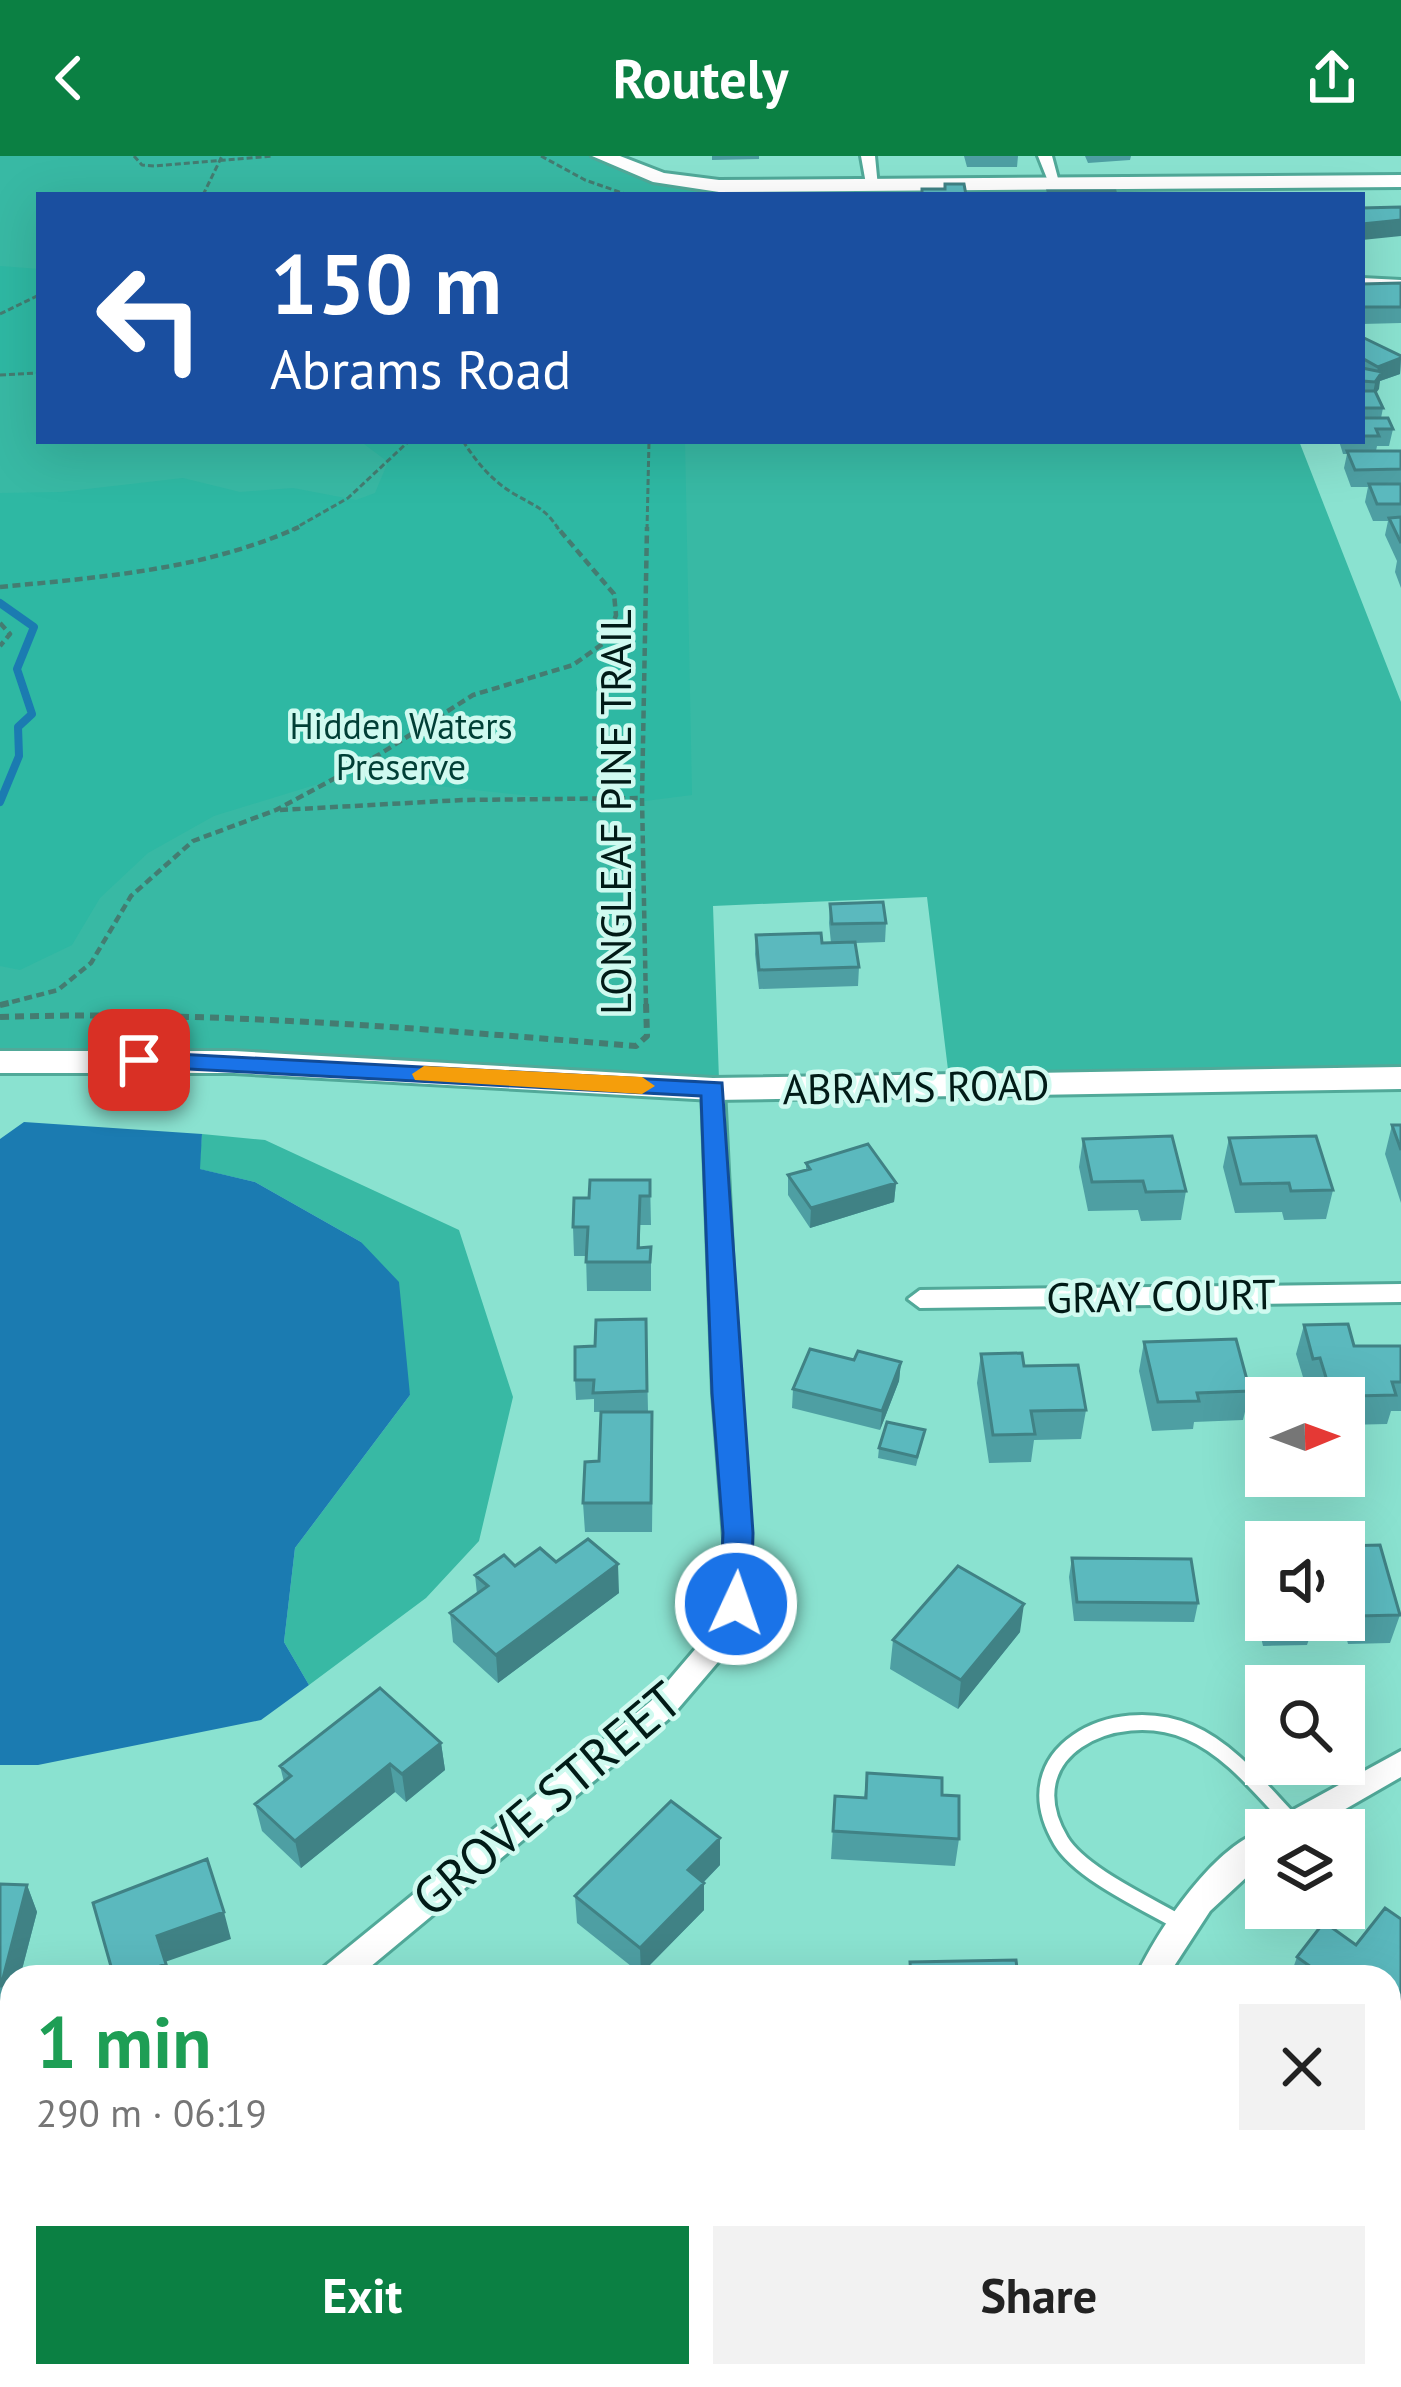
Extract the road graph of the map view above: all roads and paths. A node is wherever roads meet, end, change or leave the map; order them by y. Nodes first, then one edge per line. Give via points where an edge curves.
1 (134, 156) edge
2 (273, 156) edge
3 (541, 156) edge
4 (602, 156) edge
5 (868, 156) edge
6 (1045, 156) edge
7 (220, 159) edge
8 (1401, 181) edge
9 (1055, 182) junction
10 (873, 184) junction
11 (995, 189) edge
12 (204, 192) edge
13 (619, 192) edge
14 (1365, 282) edge
15 (1401, 284) edge
16 (36, 296) edge
17 (0, 314) edge
18 (36, 373) edge
19 (0, 375) edge
20 (406, 444) edge
21 (465, 444) edge
22 (649, 444) edge
23 (0, 586) edge
24 (0, 623) edge
25 (0, 646) edge
26 (642, 798) junction
27 (276, 810) junction
28 (0, 1005) edge
29 (0, 1017) edge
30 (0, 1062) edge
31 (1401, 1078) edge
32 (713, 1089) junction
33 (1401, 1293) edge
34 (920, 1299) dead end
35 (1401, 1763) edge
36 (1273, 1809) edge
37 (1318, 1809) edge
38 (1245, 1857) edge
39 (1182, 1924) junction
40 (350, 1965) edge
41 (1158, 1965) edge

1 - 7 path via 155,166
2 - 7 path
3 - 13 path
4 - 10 street via 681,182
5 - 10 street
6 - 9 street
7 - 12 path
8 - 9 street
9 - 11 street
10 - 11 street
14 - 15 street
16 - 17 path
18 - 19 path
20 - 23 path via 346,500 266,543 182,566
21 - 27 path via 514,494 546,508 614,594 608,640 573,665 472,695
22 - 26 path, LONGLEAF PINE TRAIL
24 - 25 path via 10,634
26 - 27 path
26 - 29 path, LONGLEAF PINE TRAIL via 647,1036 636,1046 329,1022
27 - 28 path via 193,841 131,896 92,963 58,990
30 - 32 street, ABRAMS ROAD via 234,1062
31 - 32 street, ABRAMS ROAD
32 - 40 street, GROVE STREET via 736,1604 720,1640 661,1708
33 - 34 street, GRAY COURT
35 - 37 street
36 - 39 lane via 1233,1765 1191,1733 1159,1721 1101,1724 1073,1738 1048,1787 1062,1844
38 - 39 street
39 - 41 street

